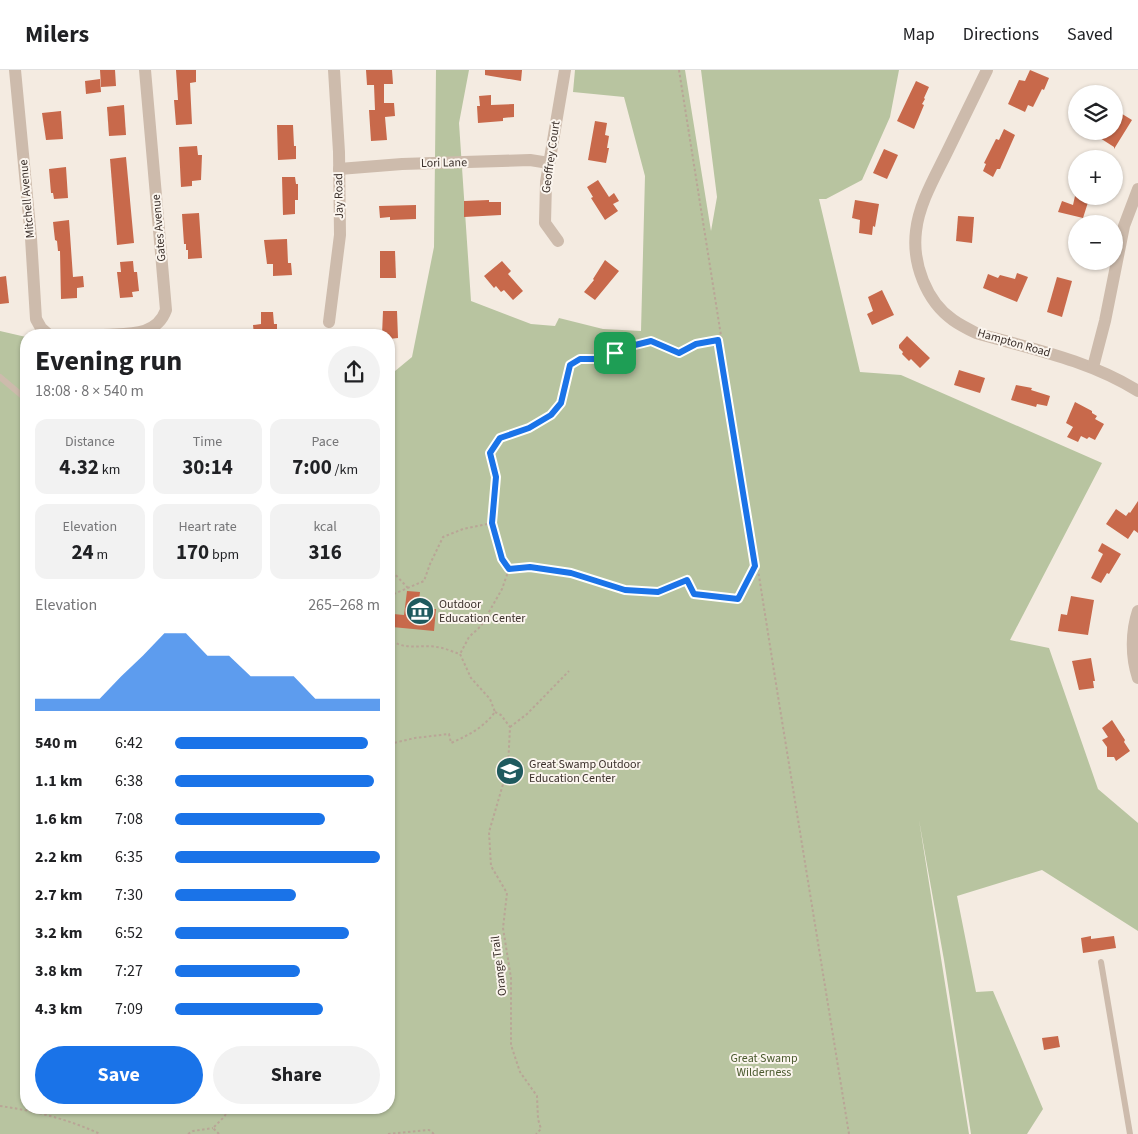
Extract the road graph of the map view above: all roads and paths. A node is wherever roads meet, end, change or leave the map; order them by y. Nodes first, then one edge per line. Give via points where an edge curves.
1 (15, 70) edge
2 (145, 70) edge
3 (334, 70) edge
4 (565, 70) edge
5 (679, 70) edge
6 (987, 70) edge
7 (549, 163) junction
8 (339, 170) junction
9 (1138, 189) edge
10 (558, 241) dead end
11 (329, 322) dead end
12 (44, 329) edge
13 (151, 329) edge
14 (1093, 367) junction
15 (0, 377) edge
16 (1138, 391) edge
17 (20, 394) edge
18 (492, 523) junction
19 (509, 569) junction
20 (395, 574) edge
21 (408, 588) junction
22 (395, 593) edge
23 (1138, 611) edge
24 (395, 642) edge
25 (460, 654) junction
26 (570, 671) dead end
27 (1138, 678) edge
28 (494, 712) junction
29 (510, 728) junction
30 (395, 743) edge
31 (1101, 962) dead end
32 (0, 1106) edge
33 (20, 1109) edge
34 (42, 1114) edge
35 (226, 1114) edge
36 (213, 1128) junction
37 (100, 1134) edge
38 (188, 1134) edge
39 (220, 1134) edge
40 (388, 1134) edge
41 (434, 1134) edge
42 (536, 1134) edge
43 (849, 1134) edge
44 (1130, 1134) edge

1 - 12 street, Mitchell Avenue via 36,319
2 - 13 street, Gates Avenue via 166,310 160,322
3 - 8 street, Jay Road
4 - 7 street, Geoffrey Court
5 - 43 path
6 - 14 street, Hampton Road via 920,214 915,250 919,269 933,299 963,326 976,333
7 - 8 street, Lori Lane via 530,160 386,165
7 - 10 street, Geoffrey Court via 546,224
8 - 11 street, Jay Road via 339,246
9 - 14 street via 1124,226
14 - 16 street, Hampton Road
15 - 17 lane
18 - 19 path via 502,559
18 - 19 path via 496,477 490,453 500,438 529,428 551,415 561,403 570,365 580,359 603,359 651,341 679,353 696,344 718,340 755,566 738,599 694,594 687,580 658,592 625,590 571,573 530,567
18 - 21 path via 443,537 424,582
19 - 25 path via 502,589 481,626 469,637
20 - 21 path
21 - 22 path
23 - 27 street via 1133,654
24 - 25 path via 412,647 437,647
25 - 28 path via 471,678 490,699
26 - 29 path
28 - 29 path via 501,715
28 - 30 path via 486,724 451,743 449,734
29 - 42 path, Orange Trail via 508,767 489,832 491,866 507,893 503,928 511,978 512,1045 520,1072 537,1096 541,1129
31 - 44 lane
32 - 33 path
34 - 37 path
35 - 36 path
36 - 38 path
36 - 39 path
40 - 41 path via 429,1130

